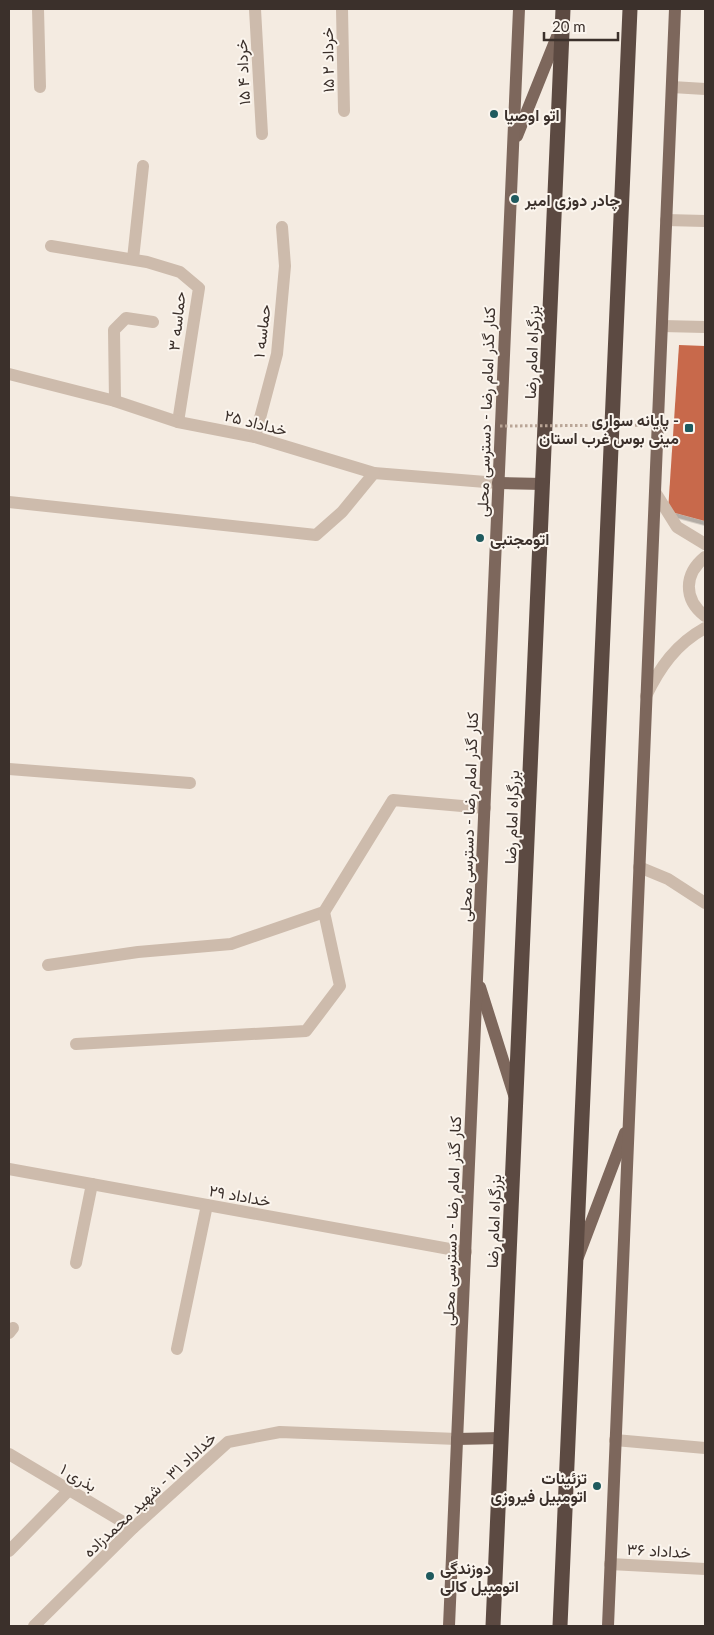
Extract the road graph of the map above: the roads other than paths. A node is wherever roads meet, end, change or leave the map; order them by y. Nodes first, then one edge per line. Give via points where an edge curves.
1 (38, 9) edge
2 (255, 9) edge
3 (342, 9) edge
4 (519, 9) edge
5 (630, 9) edge
6 (675, 9) edge
7 (563, 16) edge
8 (40, 87) dead end
9 (672, 87) junction
10 (705, 89) edge
11 (344, 111) dead end
12 (262, 134) dead end
13 (513, 144) junction
14 (143, 166) dead end
15 (666, 220) junction
16 (705, 221) edge
17 (282, 227) dead end
18 (52, 246) dead end
19 (133, 259) junction
20 (153, 322) dead end
21 (662, 326) junction
22 (705, 327) edge
23 (9, 374) edge
24 (115, 402) junction
25 (178, 422) junction
26 (255, 437) junction
27 (374, 473) junction
28 (498, 483) junction
29 (542, 484) junction
30 (655, 492) junction
31 (9, 502) edge
32 (705, 544) edge
33 (705, 557) edge
34 (705, 616) edge
35 (705, 628) edge
36 (646, 696) junction
37 (9, 769) edge
38 (190, 783) dead end
39 (485, 808) junction
40 (639, 867) junction
41 (705, 903) edge
42 (324, 912) junction
43 (48, 965) dead end
44 (477, 978) junction
45 (76, 1044) dead end
46 (516, 1100) junction
47 (629, 1122) junction
48 (9, 1170) edge
49 (92, 1184) junction
50 (207, 1205) junction
51 (466, 1252) junction
52 (76, 1263) dead end
53 (576, 1264) junction
54 (177, 1349) dead end
55 (501, 1438) junction
56 (457, 1439) junction
57 (616, 1440) junction
58 (705, 1448) edge
59 (9, 1454) edge
60 (70, 1490) junction
61 (133, 1528) junction
62 (9, 1551) edge
63 (610, 1564) junction
64 (705, 1569) edge
65 (34, 1626) edge
66 (449, 1626) edge
67 (493, 1626) edge
68 (560, 1626) edge
69 (608, 1626) edge

1 - 8 street
2 - 12 street, ۱۵ خرداد ۴
3 - 11 street, ۱۵ خرداد ۲
4 - 13 main road, کنار گذر امام رضا - دسترسی محلی
5 - 53 highway
6 - 9 main road
7 - 13 main road
7 - 29 highway, بزرگراه امام رضا
9 - 10 street
9 - 15 main road
13 - 28 main road, کنار گذر امام رضا - دسترسی محلی
14 - 19 street
15 - 16 street
15 - 21 main road
17 - 26 street, حماسه ۱ via 285,266 277,354
18 - 19 street, حماسه ۳
19 - 25 street, حماسه ۳ via 180,272 199,288
20 - 24 street via 126,318 114,330
21 - 22 street
21 - 30 main road
23 - 24 street, خداداد ۲۵
24 - 25 street, خداداد ۲۵
25 - 26 street, خداداد ۲۵
26 - 27 street, خداداد ۲۵
27 - 28 street, خداداد ۲۵
27 - 31 street via 342,512 316,535
28 - 29 main road
28 - 39 main road, کنار گذر امام رضا - دسترسی محلی
29 - 46 highway, بزرگراه امام رضا
30 - 32 street via 677,527
30 - 36 main road
33 - 34 street via 698,562 689,581 691,600
35 - 36 street via 665,662
36 - 40 main road
37 - 38 street
39 - 42 street via 393,800
39 - 44 main road, کنار گذر امام رضا - دسترسی محلی
40 - 41 street via 668,879
40 - 47 main road
42 - 43 street via 231,944 138,952
42 - 45 street via 340,986 306,1031
44 - 46 main road
44 - 51 main road, کنار گذر امام رضا - دسترسی محلی
46 - 55 highway, بزرگراه امام رضا
47 - 53 main road
47 - 57 main road
48 - 49 street, خداداد ۲۹
49 - 50 street, خداداد ۲۹
49 - 52 street
50 - 51 street, خداداد ۲۹
50 - 54 street
51 - 56 main road, کنار گذر امام رضا - دسترسی محلی
53 - 68 highway
55 - 56 main road
55 - 67 highway, بزرگراه امام رضا
56 - 61 street, خداداد ۳۱ - شهید محمدزاده via 280,1432 228,1442
56 - 66 main road, کنار گذر امام رضا - دسترسی محلی
57 - 58 street
57 - 63 main road
59 - 60 street, بذری ۱
60 - 61 street, بذری ۱
60 - 62 street
61 - 65 street, خداداد ۳۱ - شهید محمدزاده
63 - 64 street, خداداد ۳۶
63 - 69 main road

